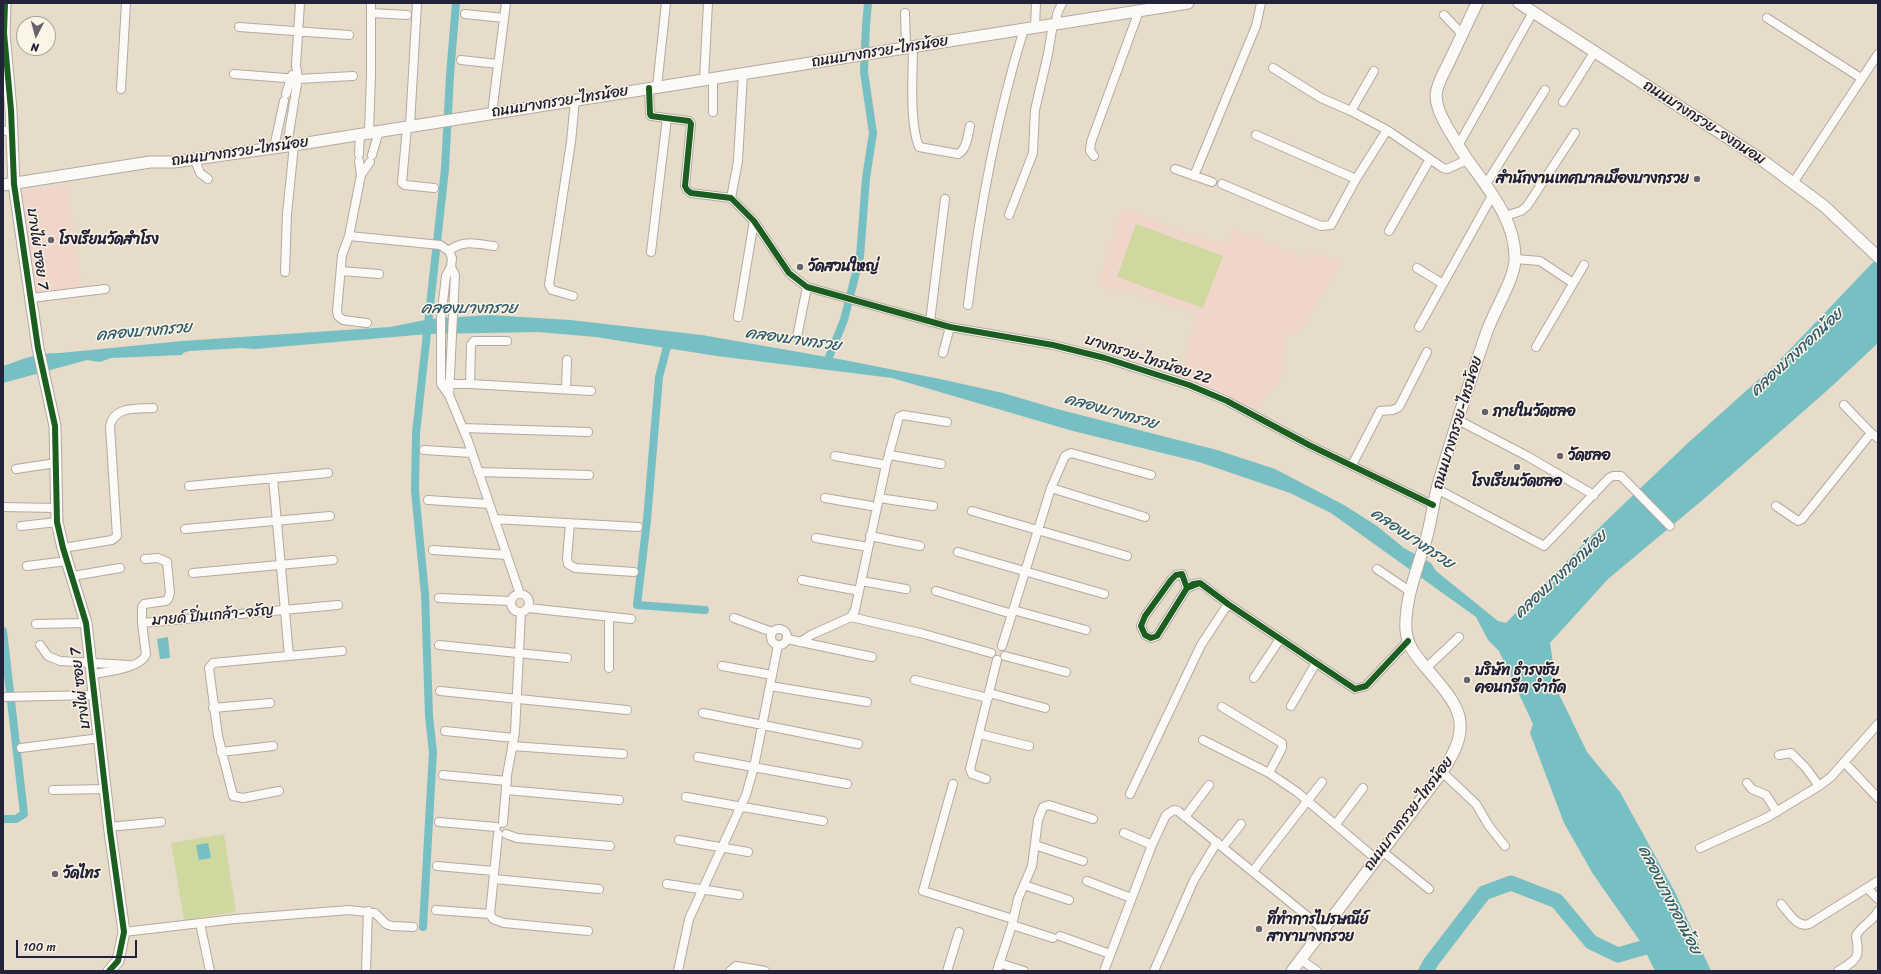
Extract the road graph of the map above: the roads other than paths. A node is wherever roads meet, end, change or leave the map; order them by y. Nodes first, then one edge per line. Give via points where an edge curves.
1 (5, 3) edge
2 (126, 3) edge
3 (300, 3) edge
4 (371, 3) edge
5 (416, 3) edge
6 (506, 3) edge
7 (666, 3) edge
8 (708, 3) edge
9 (1036, 3) edge
10 (1062, 3) edge
11 (1188, 3) edge
12 (1261, 3) edge
13 (1477, 3) edge
14 (1519, 3) edge
15 (1153, 6) edge
16 (1139, 11) junction
17 (1533, 12) junction
18 (371, 13) junction
19 (905, 13) dead end
20 (465, 14) dead end
21 (407, 15) dead end
22 (1444, 15) dead end
23 (504, 18) junction
24 (1767, 18) dead end
25 (4, 19) edge
26 (1054, 24) junction
27 (239, 27) dead end
28 (1029, 28) junction
29 (299, 32) junction
30 (1462, 34) junction
31 (349, 35) dead end
32 (910, 46) junction
33 (1595, 51) junction
34 (1878, 54) edge
35 (461, 60) dead end
36 (498, 64) junction
37 (1274, 68) dead end
38 (1374, 71) dead end
39 (234, 74) dead end
40 (743, 74) junction
41 (353, 76) dead end
42 (1861, 78) junction
43 (294, 79) junction
44 (709, 80) junction
45 (653, 87) junction
46 (121, 89) dead end
47 (1545, 90) dead end
48 (575, 100) junction
49 (1563, 102) dead end
50 (1351, 111) junction
51 (713, 112) dead end
52 (492, 113) junction
53 (667, 118) junction
54 (409, 126) junction
55 (970, 126) dead end
56 (7, 130) edge
57 (1387, 130) junction
58 (369, 132) junction
59 (1575, 133) dead end
60 (1256, 135) dead end
61 (290, 145) junction
62 (1458, 146) junction
63 (274, 148) junction
64 (1094, 156) dead end
65 (1430, 159) junction
66 (195, 160) junction
67 (1467, 160) junction
68 (1175, 169) dead end
69 (361, 174) junction
70 (1194, 176) junction
71 (208, 179) dead end
72 (1356, 179) junction
73 (1212, 182) dead end
74 (1793, 183) junction
75 (8, 184) edge
76 (1222, 184) dead end
77 (1486, 184) junction
78 (434, 188) dead end
79 (1493, 194) junction
80 (731, 198) junction
81 (945, 199) dead end
82 (1009, 215) dead end
83 (1505, 216) junction
84 (754, 221) junction
85 (1389, 231) dead end
86 (348, 236) junction
87 (494, 246) dead end
88 (449, 251) junction
89 (651, 252) dead end
90 (1878, 257) edge
91 (1515, 259) junction
92 (1584, 265) dead end
93 (451, 267) junction
94 (1417, 268) dead end
95 (341, 271) junction
96 (285, 272) dead end
97 (379, 274) dead end
98 (1573, 283) junction
99 (1443, 284) junction
100 (807, 288) junction
101 (105, 289) dead end
102 (573, 296) dead end
103 (31, 298) junction
104 (968, 305) dead end
105 (738, 317) dead end
106 (930, 322) junction
107 (367, 323) dead end
108 (950, 327) junction
109 (1419, 327) dead end
110 (798, 337) dead end
111 (507, 341) dead end
112 (1536, 347) dead end
113 (1427, 352) dead end
114 (943, 353) dead end
115 (567, 360) dead end
116 (441, 384) junction
117 (450, 384) junction
118 (470, 384) junction
119 (566, 389) junction
120 (591, 390) dead end
121 (449, 395) junction
122 (1844, 405) dead end
123 (153, 408) dead end
124 (1458, 420) junction
125 (947, 422) dead end
126 (463, 428) junction
127 (588, 432) dead end
128 (1875, 436) edge
129 (424, 450) dead end
130 (472, 453) junction
131 (890, 455) junction
132 (835, 456) dead end
133 (56, 463) junction
134 (941, 464) dead end
135 (886, 465) junction
136 (1352, 465) junction
137 (16, 469) dead end
138 (328, 472) dead end
139 (478, 472) junction
140 (589, 475) dead end
141 (1150, 475) dead end
142 (273, 478) junction
143 (189, 486) dead end
144 (1051, 488) junction
145 (1437, 489) junction
146 (1594, 495) junction
147 (825, 498) dead end
148 (879, 498) junction
149 (428, 500) dead end
150 (489, 504) junction
151 (1433, 505) junction
152 (933, 506) dead end
153 (1776, 506) dead end
154 (3, 507) edge
155 (877, 507) junction
156 (56, 508) junction
157 (972, 511) dead end
158 (330, 516) dead end
159 (1145, 517) dead end
160 (494, 519) junction
161 (277, 521) junction
162 (57, 522) junction
163 (570, 523) junction
164 (21, 526) dead end
165 (1670, 526) dead end
166 (638, 527) dead end
167 (186, 529) dead end
168 (1038, 530) junction
169 (870, 536) junction
170 (816, 538) dead end
171 (920, 546) dead end
172 (868, 547) junction
173 (63, 548) junction
174 (434, 550) dead end
175 (958, 552) dead end
176 (507, 555) junction
177 (1127, 556) dead end
178 (145, 559) dead end
179 (333, 560) dead end
180 (67, 561) junction
181 (281, 564) junction
182 (27, 566) dead end
183 (120, 568) dead end
184 (1377, 569) dead end
185 (634, 572) dead end
186 (1025, 572) junction
187 (193, 573) dead end
188 (73, 576) junction
189 (802, 580) dead end
190 (861, 581) junction
191 (1187, 588) junction
192 (906, 589) dead end
193 (1412, 590) junction
194 (859, 591) junction
195 (936, 591) dead end
196 (520, 594) junction
197 (1104, 594) dead end
198 (439, 598) dead end
199 (511, 601) junction
200 (1228, 604) junction
201 (338, 605) dead end
202 (285, 610) junction
203 (524, 611) junction
204 (1012, 612) junction
205 (609, 617) junction
206 (851, 617) junction
207 (631, 618) dead end
208 (734, 618) dead end
209 (86, 623) junction
210 (142, 623) junction
211 (36, 624) dead end
212 (1086, 630) dead end
213 (772, 632) junction
214 (1459, 637) dead end
215 (1280, 638) junction
216 (787, 639) junction
217 (1408, 641) junction
218 (800, 642) junction
219 (40, 645) dead end
220 (439, 645) dead end
221 (778, 645) junction
222 (1002, 646) junction
223 (342, 651) dead end
224 (518, 653) junction
225 (991, 653) junction
226 (289, 656) junction
227 (1005, 656) junction
228 (872, 657) dead end
229 (567, 658) dead end
230 (997, 660) junction
231 (1316, 663) junction
232 (722, 666) dead end
233 (609, 668) dead end
234 (1426, 668) junction
235 (92, 669) junction
236 (1066, 672) dead end
237 (772, 675) junction
238 (1254, 678) dead end
239 (915, 680) dead end
240 (770, 686) junction
241 (440, 691) dead end
242 (95, 695) junction
243 (989, 696) junction
244 (3, 697) edge
245 (516, 699) junction
246 (866, 702) dead end
247 (270, 704) dead end
248 (1291, 706) dead end
249 (1222, 707) dead end
250 (213, 708) junction
251 (1045, 708) dead end
252 (627, 710) dead end
253 (703, 713) dead end
254 (1878, 724) edge
255 (762, 725) junction
256 (444, 731) dead end
257 (979, 734) junction
258 (100, 738) junction
259 (1203, 740) dead end
260 (513, 742) junction
261 (858, 744) dead end
262 (273, 746) dead end
263 (1028, 746) dead end
264 (21, 748) dead end
265 (221, 752) junction
266 (623, 754) dead end
267 (1779, 755) dead end
268 (698, 757) dead end
269 (1844, 762) junction
270 (754, 767) junction
271 (1442, 772) junction
272 (1269, 773) junction
273 (443, 775) dead end
274 (986, 780) dead end
275 (507, 781) junction
276 (1322, 782) dead end
277 (1747, 783) dead end
278 (847, 784) dead end
279 (953, 784) dead end
280 (1209, 785) dead end
281 (1819, 786) junction
282 (1363, 788) dead end
283 (106, 789) junction
284 (53, 790) dead end
285 (506, 790) junction
286 (279, 791) dead end
287 (1130, 794) dead end
288 (686, 796) dead end
289 (1878, 798) edge
290 (618, 800) dead end
291 (1308, 800) junction
292 (741, 807) junction
293 (1778, 812) junction
294 (1185, 817) junction
295 (1093, 819) dead end
296 (823, 821) dead end
297 (161, 822) dead end
298 (439, 822) dead end
299 (1241, 824) dead end
300 (1336, 824) junction
301 (109, 827) junction
302 (501, 830) junction
303 (1124, 833) dead end
304 (679, 840) dead end
305 (1220, 844) junction
306 (1035, 845) junction
307 (1152, 845) junction
308 (610, 846) dead end
309 (1504, 846) dead end
310 (722, 847) junction
311 (1700, 848) dead end
312 (748, 852) dead end
313 (1379, 855) junction
314 (1083, 861) dead end
315 (437, 866) dead end
316 (1253, 871) junction
317 (494, 875) junction
318 (1878, 880) edge
319 (1087, 881) dead end
320 (667, 884) dead end
321 (1024, 885) junction
322 (1867, 888) junction
323 (599, 889) dead end
324 (702, 889) junction
325 (1428, 889) dead end
326 (739, 895) dead end
327 (1131, 898) junction
328 (1878, 899) edge
329 (1069, 900) dead end
330 (1781, 904) dead end
331 (436, 910) dead end
332 (368, 911) junction
333 (1878, 911) edge
334 (490, 914) junction
335 (1012, 922) junction
336 (200, 923) junction
337 (413, 927) dead end
338 (1323, 929) junction
339 (588, 931) dead end
340 (124, 932) junction
341 (959, 932) dead end
342 (1110, 954) junction
343 (1300, 959) junction
344 (998, 967) edge
345 (109, 971) edge
346 (210, 971) edge
347 (366, 971) edge
348 (678, 971) edge
349 (730, 971) edge
350 (765, 971) edge
351 (947, 971) edge
352 (1024, 971) edge
353 (1104, 971) edge
354 (1154, 971) edge
355 (1292, 971) edge
356 (1317, 971) edge
357 (1838, 971) edge

1 - 25 main road, บางไผ่ ซอย 7
2 - 46 street
3 - 29 street
4 - 18 street
5 - 54 street
6 - 23 street
7 - 45 street
8 - 44 street
9 - 28 street
10 - 26 street
11 - 15 main road, ถนนบางกรวย-ไทรน้อย
12 - 70 street via 1256,26
13 - 30 main road, ถนนบางกรวย-ไทรน้อย
14 - 17 main road, ถนนบางกรวย-จงถนอม
15 - 16 main road, ถนนบางกรวย-ไทรน้อย
16 - 26 main road, ถนนบางกรวย-ไทรน้อย
16 - 64 street via 1091,142 1090,151
17 - 33 main road, ถนนบางกรวย-จงถนอม
17 - 62 street
18 - 21 street
18 - 58 street
19 - 32 street
20 - 23 street
22 - 30 street
23 - 36 street
24 - 42 street
25 - 56 main road, บางไผ่ ซอย 7
26 - 28 main road, ถนนบางกรวย-ไทรน้อย
26 - 82 street via 1035,110 1033,153
27 - 29 street
28 - 32 main road, ถนนบางกรวย-ไทรน้อย
28 - 104 street via 1011,70 990,160
29 - 31 street
29 - 43 street
30 - 62 main road, ถนนบางกรวย-ไทรน้อย via 1441,78 1436,95 1440,112
32 - 40 main road, ถนนบางกรวย-ไทรน้อย
32 - 55 street via 916,136 919,147 958,154 964,148
33 - 49 street
33 - 74 main road, ถนนบางกรวย-จงถนอม
34 - 42 street
35 - 36 street
36 - 52 street
37 - 50 street via 1321,98
38 - 50 street
39 - 43 street
40 - 44 main road, ถนนบางกรวย-ไทรน้อย
40 - 80 street via 738,161
41 - 43 street
42 - 74 street
43 - 61 street
43 - 63 street via 285,97
44 - 45 main road, ถนนบางกรวย-ไทรน้อย
44 - 51 street
45 - 48 main road, ถนนบางกรวย-ไทรน้อย
45 - 53 street via 650,114
47 - 77 street
48 - 52 main road, ถนนบางกรวย-ไทรน้อย
48 - 102 street via 572,142 549,285 555,291
50 - 57 street
52 - 54 main road, ถนนบางกรวย-ไทรน้อย
53 - 80 street via 689,121 692,127 686,188 691,193
53 - 89 street
54 - 58 main road, ถนนบางกรวย-ไทรน้อย
54 - 78 street via 402,183
56 - 75 main road, บางไผ่ ซอย 7
57 - 65 street
57 - 72 street
58 - 61 main road, ถนนบางกรวย-ไทรน้อย
58 - 69 street via 359,158
58 - 69 street via 371,159
59 - 83 street via 1527,206 1521,211
60 - 72 street
61 - 63 main road, ถนนบางกรวย-ไทรน้อย
61 - 96 street
62 - 67 main road, ถนนบางกรวย-ไทรน้อย
63 - 66 main road, ถนนบางกรวย-ไทรน้อย
65 - 67 street via 1447,169
65 - 85 street
66 - 71 street via 200,173
66 - 75 main road, ถนนบางกรวย-ไทรน้อย via 150,162
67 - 77 main road, ถนนบางกรวย-ไทรน้อย
68 - 70 street
69 - 86 street
70 - 73 street
72 - 76 street via 1331,225 1328,226 1321,226
74 - 90 main road, ถนนบางกรวย-จงถนอม via 1824,206
75 - 103 main road, บางไผ่ ซอย 7
77 - 79 main road, ถนนบางกรวย-ไทรน้อย
79 - 83 main road, ถนนบางกรวย-ไทรน้อย
79 - 99 street
80 - 84 street
81 - 106 street
83 - 91 main road, ถนนบางกรวย-ไทรน้อย via 1512,237
84 - 100 street via 788,273
84 - 105 street
86 - 88 street via 436,245
86 - 95 street via 342,255
87 - 88 street via 461,243
88 - 93 street via 452,258
91 - 98 street via 1540,261
91 - 124 main road, ถนนบางกรวย-ไทรน้อย via 1512,276 1486,332
92 - 98 street
93 - 116 street via 446,276 440,337
93 - 117 street via 455,284
94 - 99 street
95 - 97 street
95 - 107 street via 338,316 343,320
98 - 112 street
99 - 109 street
100 - 106 street, บางกรวย-ไทรน้อย 22
100 - 110 street
101 - 103 street
103 - 133 main road, บางไผ่ ซอย 7 via 55,426
106 - 108 street, บางกรวย-ไทรน้อย 22
108 - 114 street
108 - 136 street, บางกรวย-ไทรน้อย 22 via 1053,345 1106,358 1189,385 1227,401
111 - 118 street via 474,341
113 - 136 street via 1399,407 1380,411
115 - 119 street
116 - 117 street
116 - 121 street
117 - 118 street
117 - 121 street
118 - 119 street
119 - 120 street
121 - 126 street
122 - 128 street
123 - 173 street via 119,411 111,419 117,536 112,540
124 - 145 main road, ถนนบางกรวย-ไทรน้อย
124 - 146 street
125 - 131 street via 903,415 899,417
126 - 127 street
126 - 130 street
128 - 153 street via 1798,521
129 - 130 street
130 - 139 street
131 - 134 street
131 - 135 street
132 - 135 street
133 - 137 street
133 - 156 main road, บางไผ่ ซอย 7
135 - 148 street
136 - 151 street, บางกรวย-ไทรน้อย 22
138 - 142 street
139 - 140 street
139 - 150 street
141 - 144 street via 1068,453
142 - 143 street
142 - 161 street
144 - 159 street
144 - 168 street
145 - 146 street via 1544,546
145 - 151 main road, ถนนบางกรวย-ไทรน้อย
146 - 165 street via 1609,478 1621,476
147 - 155 street
148 - 152 street
148 - 155 street
149 - 150 street
150 - 160 street
151 - 193 main road, ถนนบางกรวย-ไทรน้อย
154 - 156 street
155 - 169 street
156 - 162 main road, บางไผ่ ซอย 7
157 - 168 street
158 - 161 street
160 - 163 street
160 - 176 street
161 - 167 street
161 - 181 street
162 - 164 street
162 - 173 main road, บางไผ่ ซอย 7
163 - 166 street
163 - 185 street via 568,564 575,568
168 - 177 street
168 - 186 street
169 - 171 street
169 - 172 street
170 - 172 street
172 - 190 street
173 - 180 main road, บางไผ่ ซอย 7
174 - 176 street
175 - 186 street
176 - 196 street
178 - 210 street via 158,558 167,562 170,592 166,601 144,604
179 - 181 street
180 - 182 street
180 - 188 main road, บางไผ่ ซอย 7
181 - 187 street
181 - 202 street
183 - 188 street
184 - 193 street
186 - 197 street
186 - 204 street
188 - 209 main road, บางไผ่ ซอย 7
189 - 194 street
190 - 192 street
190 - 194 street
191 - 191 street via 1157,636 1151,638 1145,635 1141,626 1145,616 1171,580 1182,574
191 - 200 street via 1200,583
193 - 217 main road, ถนนบางกรวย-ไทรน้อย via 1406,625
194 - 206 street
195 - 204 street
196 - 199 street via 512,597
196 - 203 street via 525,595 530,604
198 - 199 street
199 - 203 street via 513,610
200 - 215 street
200 - 287 street via 1201,645
201 - 202 street, มายด์ ปิ่นเกล้า-จรัญ
202 - 210 street, มายด์ ปิ่นเกล้า-จรัญ
202 - 226 street
203 - 205 street
203 - 224 street
204 - 212 street
204 - 222 street
205 - 207 street
205 - 233 street
206 - 218 street
206 - 225 street
208 - 213 street
209 - 211 street
209 - 235 main road, บางไผ่ ซอย 7
210 - 235 street, มายด์ ปิ่นเกล้า-จรัญ via 145,659 116,671
213 - 216 street via 778,628 782,629 786,631
213 - 221 street via 771,639
214 - 234 street
215 - 231 street
215 - 238 street
216 - 218 street
216 - 221 street via 784,644
217 - 231 street via 1366,686 1358,689
217 - 234 main road, ถนนบางกรวย-ไทรน้อย
218 - 228 street
219 - 235 street via 48,656
220 - 224 street
221 - 237 street
222 - 225 street via 994,647
222 - 227 street via 1006,652
223 - 226 street
224 - 229 street
224 - 245 street
225 - 230 street
226 - 250 street via 213,663 208,671
227 - 230 street
227 - 236 street
230 - 243 street
231 - 248 street
232 - 237 street
234 - 271 main road, ถนนบางกรวย-ไทรน้อย via 1450,696 1461,725 1458,747
235 - 242 main road, บางไผ่ ซอย 7
237 - 240 street
239 - 243 street
240 - 246 street
240 - 255 street
241 - 245 street
242 - 244 street
242 - 258 main road, บางไผ่ ซอย 7
243 - 251 street
243 - 257 street
245 - 252 street
245 - 260 street
247 - 250 street
249 - 272 street via 1282,743
250 - 265 street
253 - 255 street
254 - 269 street
255 - 261 street
255 - 270 street
256 - 260 street
257 - 263 street
257 - 274 street via 970,769 972,774
258 - 264 street
258 - 283 main road, บางไผ่ ซอย 7
259 - 272 street
260 - 266 street
260 - 275 street
262 - 265 street
265 - 286 street via 233,796 243,798
267 - 281 street via 1791,753
268 - 270 street
269 - 281 street
269 - 289 street
270 - 278 street
270 - 292 street
271 - 309 street via 1476,804
271 - 313 main road, ถนนบางกรวย-ไทรน้อย
272 - 291 street
273 - 275 street
275 - 285 street
276 - 291 street
277 - 293 street via 1752,789 1766,795
279 - 335 street via 923,891
280 - 294 street
281 - 293 street
282 - 300 street
283 - 284 street
283 - 301 main road, บางไผ่ ซอย 7
285 - 290 street
285 - 302 street
288 - 292 street
291 - 300 street
291 - 316 street
292 - 296 street
292 - 310 street
293 - 311 street
294 - 305 street
294 - 307 street via 1178,811 1166,814
295 - 306 street via 1046,805 1041,810 1038,820
297 - 301 street
298 - 302 street
299 - 305 street
300 - 313 street
301 - 340 main road, บางไผ่ ซอย 7
302 - 308 street via 517,838
302 - 317 street
303 - 307 street
304 - 310 street
305 - 316 street
305 - 354 street via 1194,880
306 - 314 street
306 - 321 street via 1032,866
307 - 327 street
310 - 312 street
310 - 324 street
313 - 325 street
313 - 338 main road, ถนนบางกรวย-ไทรน้อย
315 - 317 street
316 - 338 street
317 - 323 street
317 - 334 street
318 - 322 street
319 - 327 street
320 - 324 street
321 - 329 street
321 - 335 street
322 - 328 street
322 - 330 street via 1804,925 1798,923
324 - 326 street
324 - 348 street via 689,919
327 - 342 street
331 - 334 street
332 - 336 street via 331,911
332 - 337 street via 378,915 386,924
332 - 347 street
333 - 357 street via 1856,936 1859,947 1856,958
334 - 339 street via 497,922
335 - 342 street
335 - 344 street
336 - 340 street
336 - 346 street
338 - 343 main road, ถนนบางกรวย-ไทรน้อย
340 - 345 main road, บางไผ่ ซอย 7 via 118,961
341 - 351 street
342 - 353 street
343 - 355 main road, ถนนบางกรวย-ไทรน้อย
343 - 356 street
344 - 352 street
349 - 350 street via 736,966

